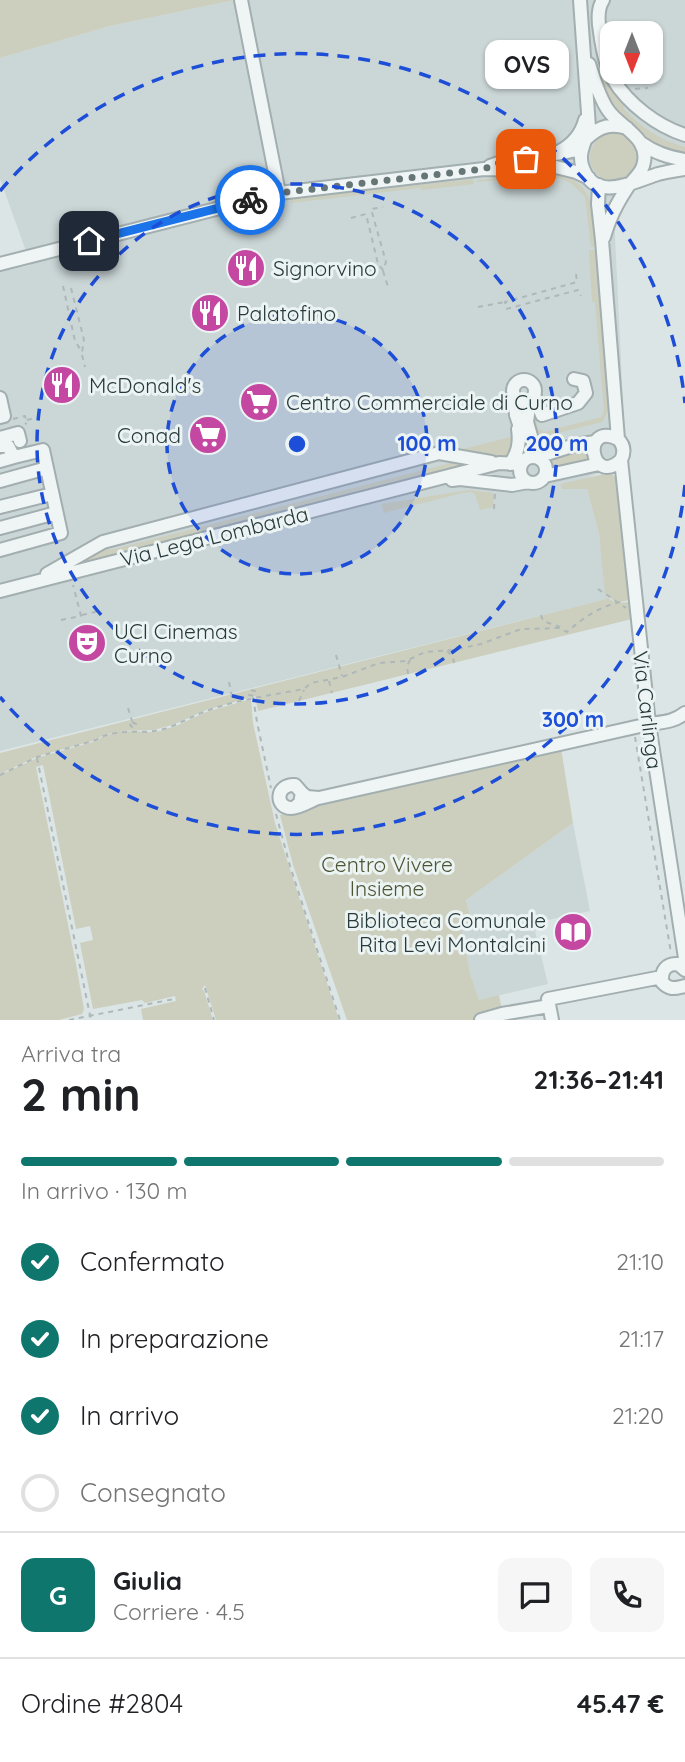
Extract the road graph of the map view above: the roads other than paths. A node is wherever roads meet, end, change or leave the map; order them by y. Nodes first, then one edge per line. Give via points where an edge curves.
1 (241, 0) edge
2 (580, 0) edge
3 (597, 5) edge
4 (584, 51) junction
5 (595, 81) junction
6 (587, 110) junction
7 (627, 129) junction
8 (685, 135) edge
9 (585, 143) junction
10 (641, 143) junction
11 (552, 156) junction
12 (685, 160) edge
13 (484, 169) junction
14 (685, 169) edge
15 (594, 181) junction
16 (630, 183) junction
17 (279, 193) junction
18 (602, 240) junction
19 (0, 264) edge
20 (574, 379) dead end
21 (514, 396) junction
22 (0, 398) edge
23 (532, 398) junction
24 (2, 416) edge
25 (522, 418) junction
26 (0, 438) edge
27 (618, 439) junction
28 (20, 441) dead end
29 (595, 442) junction
30 (575, 445) junction
31 (0, 446) edge
32 (14, 457) junction
33 (621, 460) junction
34 (0, 461) edge
35 (518, 461) junction
36 (599, 464) junction
37 (47, 468) junction
38 (545, 476) junction
39 (0, 481) edge
40 (427, 482) junction
41 (528, 482) junction
42 (52, 494) junction
43 (0, 507) edge
44 (57, 513) junction
45 (0, 528) edge
46 (1, 551) edge
47 (0, 579) edge
48 (33, 582) junction
49 (5, 589) edge
50 (685, 713) edge
51 (649, 724) junction
52 (302, 793) junction
53 (319, 798) junction
54 (295, 807) junction
55 (682, 964) edge
56 (662, 977) junction
57 (685, 985) edge
58 (550, 1006) junction
59 (481, 1020) edge
60 (552, 1020) edge

1 - 17 street
2 - 4 street, Via Carlinga
3 - 5 street via 589,23
3 - 8 street via 602,51 613,78 644,113
4 - 5 street, Via Carlinga
4 - 6 street, Via Carlinga
5 - 7 street, Via Carlinga via 608,110
6 - 9 street, Via Carlinga
6 - 11 street, Via Carlinga via 575,140
7 - 9 street via 606,126 595,130
7 - 10 street, Via Carlinga
9 - 11 street
9 - 15 street, Via Carlinga via 582,163
10 - 12 street via 663,156
10 - 16 street, Via Carlinga via 643,165
11 - 13 street via 501,162
13 - 15 street via 552,166
13 - 17 street
14 - 16 street
15 - 16 street via 609,188
15 - 18 street, Via Carlinga
16 - 18 street, Via Carlinga via 613,209
17 - 19 street
18 - 27 street, Via Carlinga
20 - 23 street via 583,381 586,393 578,403 542,415
21 - 23 street via 524,402
21 - 23 street via 515,385 525,380 535,388
21 - 25 street
22 - 24 street
23 - 25 street
25 - 30 street via 540,442
25 - 35 street
25 - 35 street
26 - 28 street via 18,433
27 - 29 street via 603,436
27 - 33 street, Via Carlinga via 623,446
29 - 30 street, Via Lega Lombarda
29 - 36 street via 593,456
30 - 35 street, Via Lega Lombarda
31 - 32 street via 8,446
32 - 34 street
32 - 37 street via 43,450
33 - 36 street via 613,466
33 - 51 street, Via Carlinga
35 - 38 street via 545,464
35 - 40 street, Via Lega Lombarda
35 - 41 street
35 - 48 street via 439,453 103,542
36 - 38 street, Via Lega Lombarda
37 - 39 street
37 - 42 street
38 - 41 street, Via Lega Lombarda
40 - 41 street, Via Lega Lombarda
40 - 48 street, Via Lega Lombarda
42 - 43 street
42 - 44 street
44 - 45 street
44 - 46 street via 61,533
47 - 49 street
48 - 49 street, Via Lega Lombarda
50 - 51 street via 672,721
51 - 53 street
51 - 55 street, Via Carlinga
52 - 53 street
52 - 54 street
52 - 54 street via 295,785 279,793 284,806
53 - 54 street
55 - 56 street via 664,969
56 - 57 street via 669,988
56 - 58 street via 548,999
58 - 59 street
58 - 60 street

